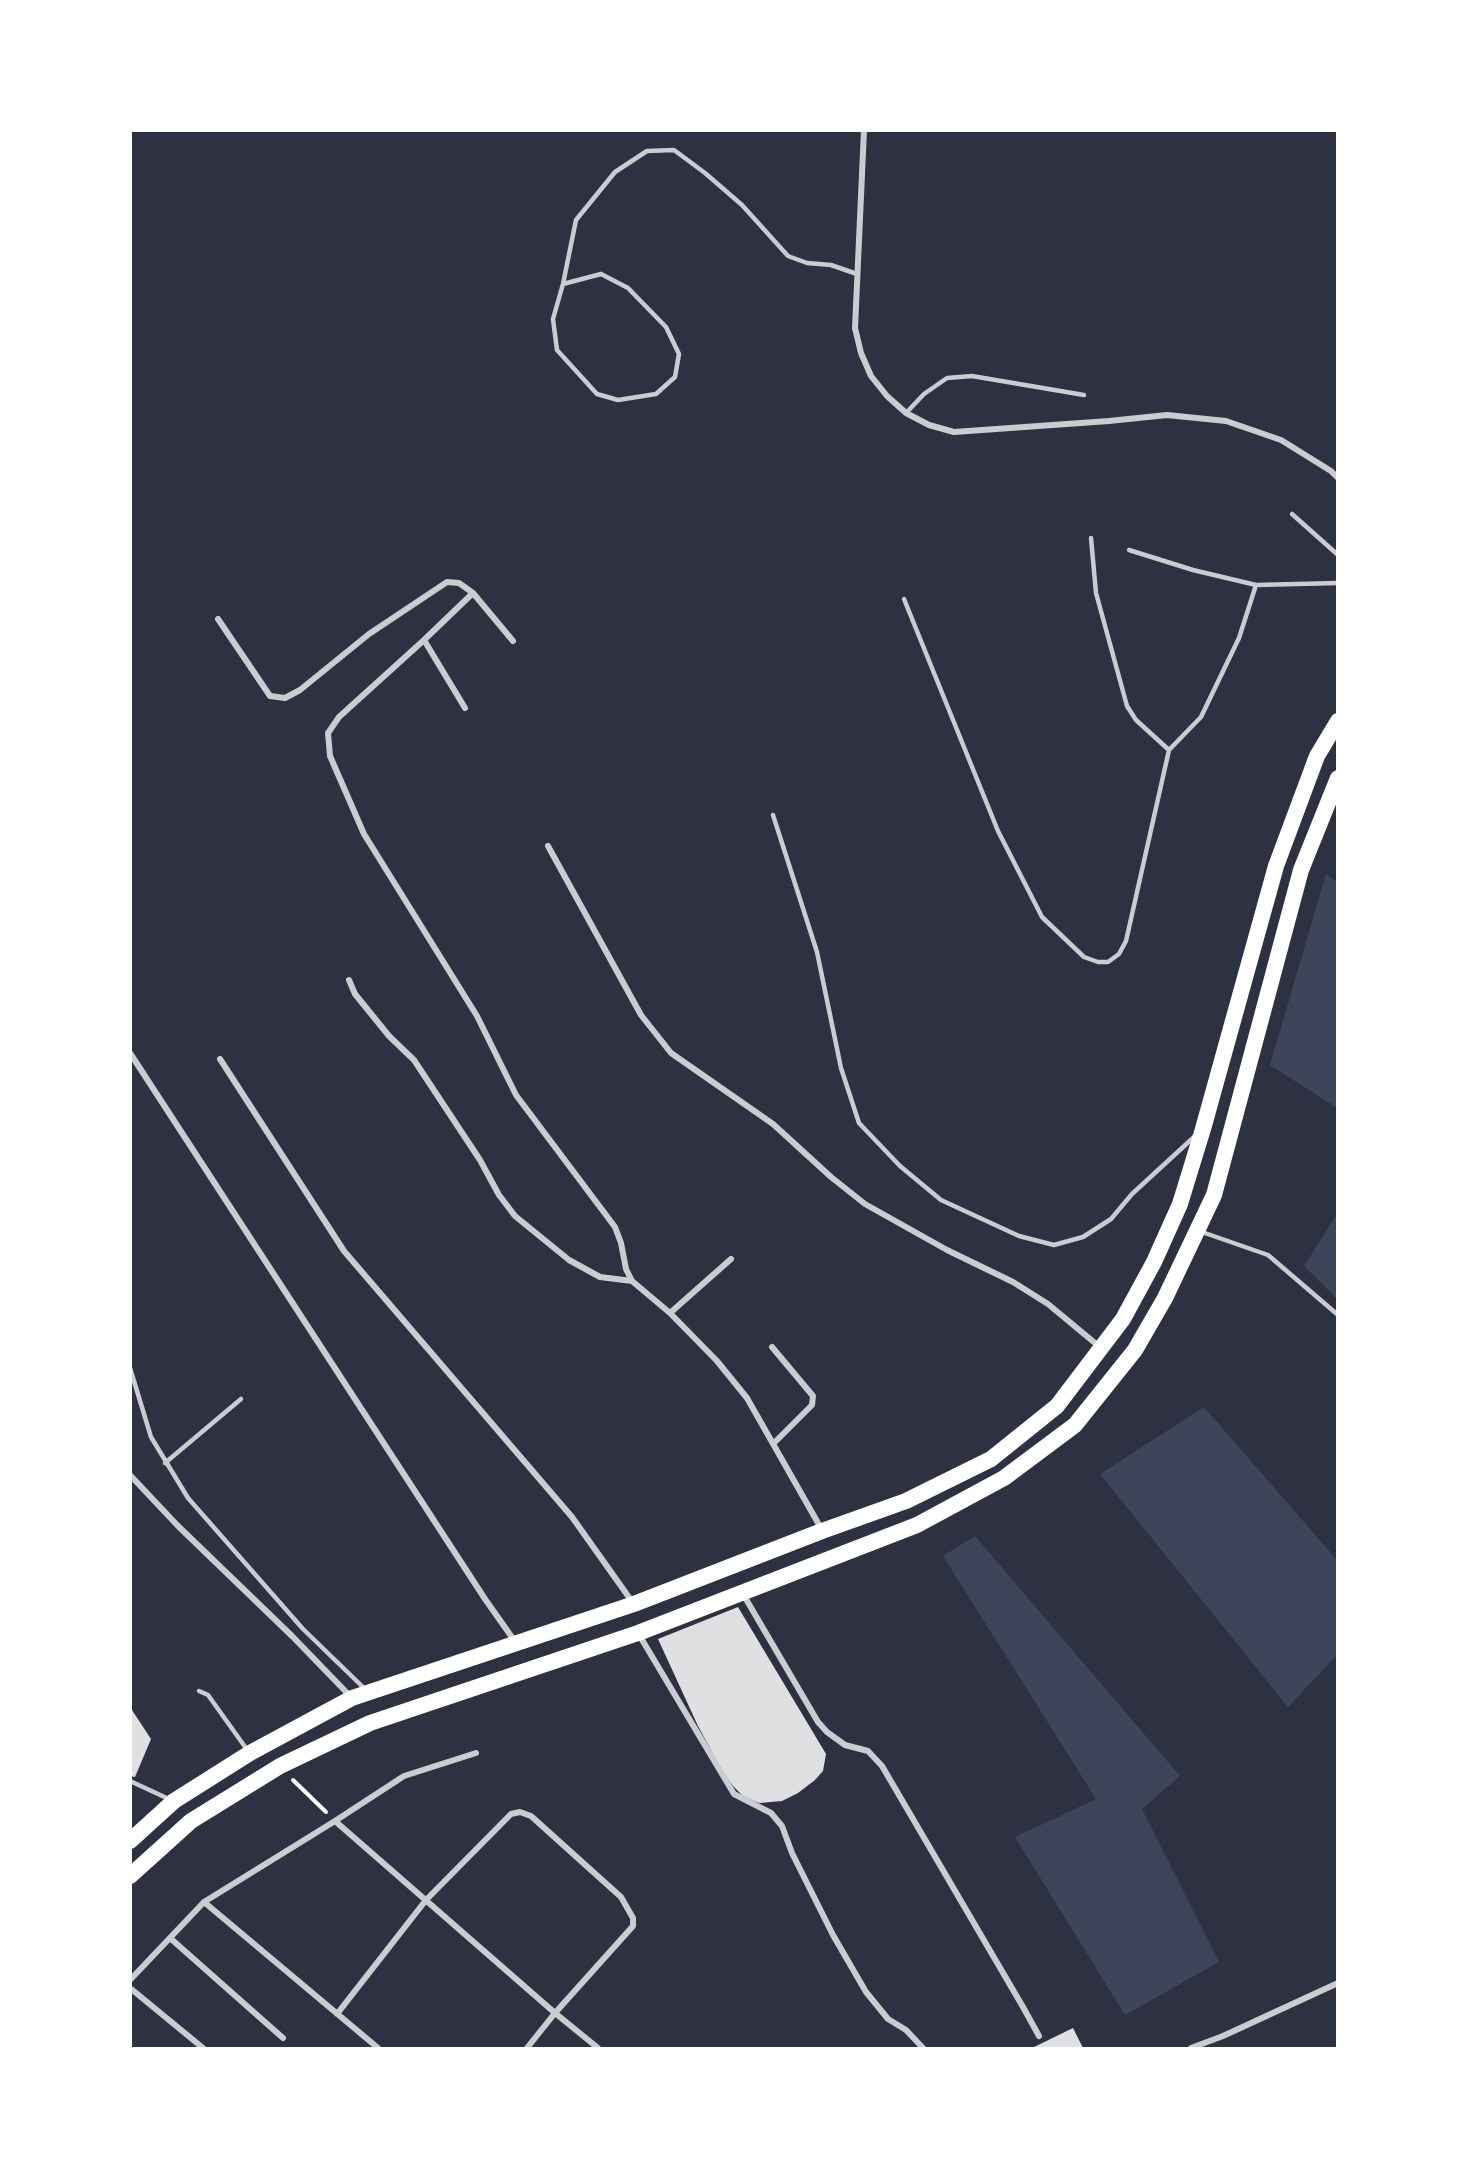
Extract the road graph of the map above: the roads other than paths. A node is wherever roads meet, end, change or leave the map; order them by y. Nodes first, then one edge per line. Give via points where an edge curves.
1 (864, 130) edge
2 (857, 274) junction
3 (563, 284) junction
4 (1084, 395) dead end
5 (906, 413) junction
6 (1338, 478) edge
7 (1292, 514) dead end
8 (1091, 538) dead end
9 (1129, 550) dead end
10 (1338, 555) edge
11 (1338, 583) edge
12 (1256, 585) junction
13 (473, 593) junction
14 (904, 599) dead end
15 (218, 619) dead end
16 (424, 640) junction
17 (513, 641) dead end
18 (465, 708) dead end
19 (1338, 721) edge
20 (1169, 750) junction
21 (1338, 778) edge
22 (773, 815) dead end
23 (548, 846) dead end
24 (349, 980) dead end
25 (130, 1053) edge
26 (220, 1059) dead end
27 (1203, 1129) junction
28 (1197, 1230) junction
29 (731, 1259) dead end
30 (632, 1281) junction
31 (670, 1313) junction
32 (1338, 1315) edge
33 (772, 1347) dead end
34 (1102, 1349) junction
35 (130, 1368) edge
36 (241, 1399) dead end
37 (774, 1443) junction
38 (165, 1463) junction
39 (130, 1475) edge
40 (822, 1531) junction
41 (741, 1591) junction
42 (634, 1604) junction
43 (638, 1633) junction
44 (517, 1644) junction
45 (199, 1691) dead end
46 (369, 1693) junction
47 (352, 1698) junction
48 (250, 1753) junction
49 (476, 1753) dead end
50 (130, 1780) edge
51 (174, 1801) junction
52 (335, 1821) junction
53 (130, 1841) edge
54 (130, 1876) edge
55 (426, 1900) junction
56 (204, 1902) junction
57 (170, 1938) junction
58 (130, 1980) edge
59 (1338, 1983) edge
60 (130, 1988) edge
61 (555, 2013) junction
62 (337, 2014) junction
63 (1039, 2036) dead end
64 (283, 2038) dead end
65 (203, 2049) edge
66 (378, 2049) edge
67 (526, 2049) edge
68 (598, 2049) edge
69 (923, 2049) edge
70 (1191, 2049) edge

1 - 2 street
2 - 3 lane via 788,256 742,205 674,150 647,151 615,172 576,220
2 - 5 street via 855,328 861,353 872,376
3 - 3 lane via 553,319 557,350 597,394 618,400 656,394 675,377 679,354 666,327 628,288 601,274
4 - 5 lane via 972,376 947,378
5 - 6 street via 954,432 1167,415 1226,421 1281,440
7 - 10 lane
8 - 20 lane via 1096,593 1127,706 1136,720
9 - 12 lane
11 - 12 lane
12 - 20 lane via 1239,638 1201,717
13 - 15 street via 459,583 447,582 369,634 285,698 270,696
13 - 16 street
13 - 17 street
14 - 20 lane via 998,831 1042,917 1084,957 1108,962 1119,954 1126,941
16 - 18 street
16 - 30 street via 339,717 328,733 330,756 364,834 477,1016 516,1095 615,1227
19 - 27 highway via 1317,756 1276,866
21 - 28 highway via 1301,870 1214,1195
22 - 27 lane via 817,952 841,1068 859,1123 900,1166 941,1200 1019,1236 1054,1245 1083,1237 1111,1219 1132,1194
23 - 34 street via 641,1015 671,1053 773,1124 865,1204 1013,1282
24 - 30 street via 362,1003 414,1060 515,1216 569,1260 600,1276
25 - 44 street
26 - 42 street via 344,1251 572,1517
27 - 34 highway via 1180,1204 1154,1262
28 - 32 lane via 1268,1255
28 - 41 highway via 1135,1350 1074,1425 1004,1478 917,1525
29 - 31 street
30 - 31 street
31 - 37 street via 747,1398
33 - 37 street via 813,1396 812,1405
34 - 40 highway via 1057,1406 991,1458 906,1501
35 - 38 lane via 152,1437
36 - 38 lane
37 - 40 street
38 - 46 lane via 188,1498 303,1629
39 - 47 street
40 - 42 highway
41 - 43 highway
41 - 63 street via 818,1722 845,1745 868,1751 882,1766
42 - 44 highway
43 - 54 highway via 370,1723 280,1767 191,1821
43 - 69 street via 734,1794 771,1813 782,1826 833,1935 866,1992 888,2019 906,2030
44 - 46 highway
45 - 48 lane via 208,1695
46 - 47 highway
47 - 48 highway
48 - 51 highway
49 - 52 street via 404,1776
50 - 51 lane
51 - 53 highway
52 - 55 street
52 - 56 street
55 - 61 street
55 - 61 street via 511,1814 531,1816 621,1897 633,1918 633,1926
55 - 62 street
56 - 57 street
56 - 62 street
57 - 58 street
57 - 64 street
59 - 70 street
60 - 65 street
61 - 67 street
61 - 68 street
62 - 66 street

